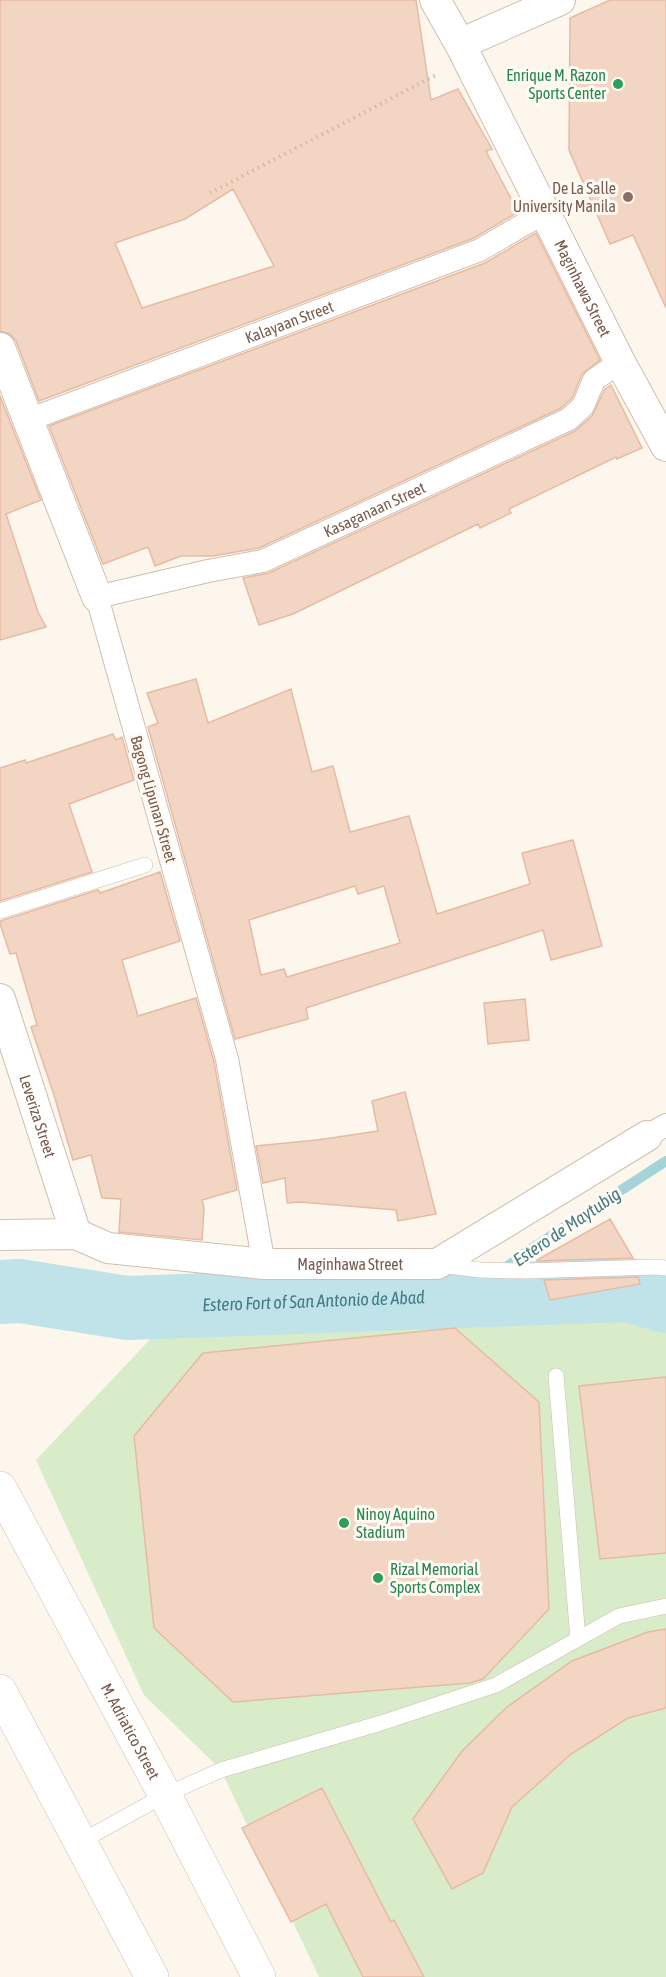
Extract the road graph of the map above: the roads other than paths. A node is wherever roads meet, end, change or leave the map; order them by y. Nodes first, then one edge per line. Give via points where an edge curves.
1 (435, 0) edge
2 (560, 0) edge
3 (464, 51) junction
4 (545, 212) junction
5 (0, 348) edge
6 (620, 362) junction
7 (28, 420) junction
8 (666, 446) edge
9 (97, 597) junction
10 (145, 865) dead end
11 (0, 911) edge
12 (0, 999) edge
13 (657, 1131) edge
14 (76, 1234) junction
15 (0, 1235) edge
16 (264, 1264) junction
17 (437, 1264) junction
18 (666, 1268) edge
19 (556, 1376) dead end
20 (0, 1488) edge
21 (666, 1606) edge
22 (578, 1639) junction
23 (0, 1691) edge
24 (165, 1796) junction
25 (80, 1842) junction
26 (152, 1977) edge
27 (259, 1977) edge

1 - 3 street, Maginhawa Street
2 - 3 street
3 - 4 street, Maginhawa Street
4 - 6 street, Maginhawa Street
4 - 7 street, Kalayaan Street via 480,250
5 - 7 street, Bagong Lipunan Street
6 - 8 street, Maginhawa Street
6 - 9 street, Kasaganaan Street via 594,380 583,406 569,419 313,539 263,561
7 - 9 street, Bagong Lipunan Street
9 - 16 street, Bagong Lipunan Street via 227,1059
10 - 11 lane
12 - 14 street, Leveriza Street
13 - 17 street
14 - 15 street, Maginhawa Street
14 - 16 street, Maginhawa Street via 108,1248
16 - 17 street, Maginhawa Street
17 - 18 lane via 524,1271
19 - 22 lane
20 - 24 street, M. Adriatico Street
21 - 22 lane via 619,1616
22 - 24 lane via 496,1685 221,1770
23 - 25 street
24 - 25 lane
24 - 27 street, M. Adriatico Street
25 - 26 street

